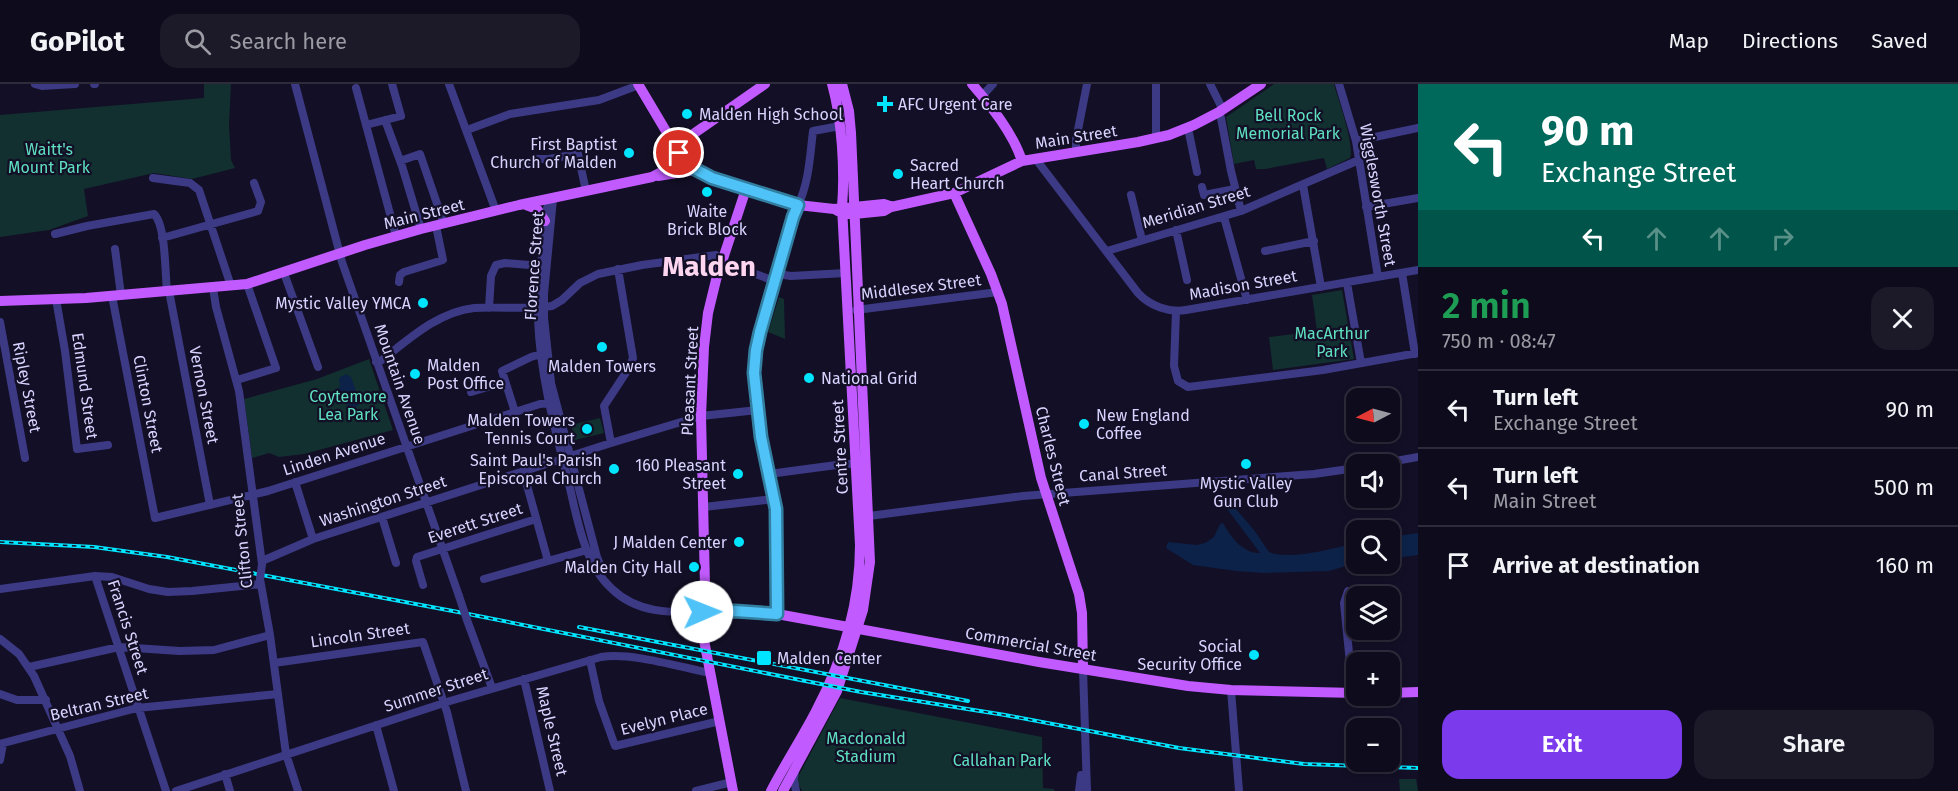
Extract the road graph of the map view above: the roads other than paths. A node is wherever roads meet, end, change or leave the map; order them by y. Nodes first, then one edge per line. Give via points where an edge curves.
1 (35, 84) edge
2 (75, 84) edge
3 (295, 84) edge
4 (392, 84) edge
5 (449, 84) edge
6 (765, 84) edge
7 (832, 84) edge
8 (842, 84) edge
9 (972, 84) edge
10 (993, 84) edge
11 (1087, 84) edge
12 (1156, 84) edge
13 (1210, 84) edge
14 (1261, 84) edge
15 (1339, 84) edge
16 (638, 85) edge
17 (356, 88) dead end
18 (982, 96) junction
19 (1221, 111) junction
20 (385, 120) junction
21 (366, 125) junction
22 (840, 126) junction
23 (1188, 128) junction
24 (1418, 128) edge
25 (467, 130) junction
26 (1156, 138) junction
27 (1356, 141) junction
28 (1076, 151) junction
29 (679, 153) junction
30 (1035, 158) junction
31 (1022, 160) junction
32 (1359, 160) junction
33 (400, 161) junction
34 (523, 165) dead end
35 (695, 170) junction
36 (1197, 172) dead end
37 (652, 177) junction
38 (153, 178) dead end
39 (254, 183) dead end
40 (1303, 185) junction
41 (1202, 187) dead end
42 (746, 189) junction
43 (1235, 189) junction
44 (586, 191) junction
45 (954, 193) junction
46 (1131, 195) dead end
47 (552, 198) junction
48 (1418, 198) edge
49 (519, 205) junction
50 (798, 205) junction
51 (1366, 207) junction
52 (845, 210) junction
53 (496, 211) junction
54 (1242, 212) junction
55 (1224, 217) junction
56 (545, 221) junction
57 (212, 225) junction
58 (440, 225) junction
59 (422, 229) junction
60 (1176, 230) junction
61 (55, 234) dead end
62 (396, 236) junction
63 (162, 238) junction
64 (1142, 240) junction
65 (1314, 241) junction
66 (115, 249) dead end
67 (1107, 251) junction
68 (1265, 251) dead end
69 (339, 254) junction
70 (722, 260) junction
71 (543, 266) junction
72 (618, 269) junction
73 (1418, 270) edge
74 (284, 273) junction
75 (846, 273) junction
76 (1402, 273) junction
77 (1378, 277) junction
78 (777, 278) junction
79 (1187, 280) dead end
80 (399, 282) dead end
81 (1347, 283) junction
82 (247, 284) junction
83 (231, 286) junction
84 (1321, 287) junction
85 (213, 288) junction
86 (168, 291) junction
87 (998, 292) junction
88 (116, 295) junction
89 (56, 299) junction
90 (1247, 300) junction
91 (0, 301) edge
92 (489, 308) junction
93 (853, 311) junction
94 (1176, 311) junction
95 (541, 318) junction
96 (0, 322) edge
97 (541, 354) junction
98 (1417, 354) edge
99 (3, 355) edge
100 (376, 362) junction
101 (1360, 363) junction
102 (318, 367) dead end
103 (237, 380) junction
104 (505, 382) junction
105 (471, 392) dead end
106 (552, 402) junction
107 (758, 410) junction
108 (515, 412) junction
109 (701, 416) junction
110 (611, 442) junction
111 (108, 445) dead end
112 (406, 447) junction
113 (566, 457) junction
114 (1418, 457) edge
115 (25, 458) dead end
116 (1400, 460) edge
117 (860, 464) junction
118 (1346, 469) edge
119 (523, 471) junction
120 (769, 474) junction
121 (295, 482) junction
122 (1045, 494) junction
123 (252, 496) junction
124 (774, 499) junction
125 (425, 503) junction
126 (210, 505) junction
127 (704, 507) junction
128 (864, 514) junction
129 (382, 517) junction
130 (154, 518) joint
131 (536, 519) junction
132 (586, 530) junction
133 (313, 539) junction
134 (442, 550) junction
135 (587, 550) junction
136 (548, 561) junction
137 (262, 562) junction
138 (396, 563) dead end
139 (95, 576) junction
140 (484, 579) dead end
141 (260, 581) junction
142 (423, 585) dead end
143 (0, 589) edge
144 (624, 597) junction
145 (1346, 597) edge
146 (702, 612) junction
147 (777, 614) junction
148 (1346, 621) edge
149 (853, 628) junction
150 (270, 635) junction
151 (0, 639) edge
152 (118, 647) junction
153 (590, 660) junction
154 (274, 663) junction
155 (29, 667) junction
156 (1083, 669) junction
157 (710, 675) junction
158 (524, 678) junction
159 (492, 688) junction
160 (1231, 690) junction
161 (1418, 692) edge
162 (1346, 693) edge
163 (1400, 693) edge
164 (0, 694) edge
165 (278, 694) junction
166 (46, 700) junction
167 (444, 703) junction
168 (139, 708) junction
169 (720, 721) junction
170 (376, 725) junction
171 (58, 729) junction
172 (1084, 733) junction
173 (2, 744) edge
174 (286, 754) junction
175 (0, 760) edge
176 (796, 768) junction
177 (225, 774) junction
178 (733, 787) edge
179 (80, 791) edge
180 (166, 791) edge
181 (176, 791) edge
182 (230, 791) edge
183 (298, 791) edge
184 (394, 791) edge
185 (466, 791) edge
186 (550, 791) edge
187 (696, 791) edge
188 (771, 791) edge
189 (783, 791) edge
190 (796, 791) edge
191 (1079, 791) edge
192 (1087, 791) edge
193 (1239, 791) edge

1 - 2 street
3 - 69 street, Mountain Avenue
4 - 20 street via 401,116
5 - 25 street
6 - 29 main road via 686,139
7 - 22 main road, Centre Street
8 - 52 main road, Centre Street via 850,122
9 - 18 main road
10 - 18 street
11 - 28 street
12 - 26 street
13 - 19 street
14 - 19 main road, Main Street
15 - 27 street, Wigglesworth Street
16 - 25 street via 599,100 510,114
16 - 29 main road
17 - 21 street
18 - 31 main road
19 - 23 main road, Main Street
19 - 43 street
20 - 21 street
20 - 33 street
21 - 62 street
22 - 50 street via 813,131 805,186
22 - 52 main road, Centre Street
23 - 26 main road, Main Street
23 - 36 street
24 - 27 street
25 - 53 street
26 - 28 main road, Main Street
27 - 32 street, Wigglesworth Street
28 - 30 main road, Main Street
29 - 35 main road, Main Street
29 - 37 main road, Main Street via 670,167
30 - 31 main road, Main Street
30 - 67 street, Madison Street
31 - 45 main road, Main Street
32 - 40 street, Meridian Street
32 - 51 street, Wigglesworth Street
33 - 58 street via 420,154
33 - 59 street
34 - 44 street via 536,159 578,154
35 - 37 main road
35 - 42 main road, Main Street
37 - 44 main road, Main Street
38 - 57 street via 196,187
39 - 57 street via 261,202 258,211
40 - 54 street, Meridian Street
40 - 65 street
41 - 43 street via 1204,195
42 - 50 main road, Main Street
42 - 70 main road, Pleasant Street
43 - 54 street
44 - 47 main road, Main Street
45 - 52 main road, Main Street via 891,207 884,204
45 - 87 main road, Charles Street
46 - 64 street
47 - 49 main road, Main Street
47 - 56 street, Florence Street
47 - 71 street, Florence Street
48 - 51 street
49 - 53 main road, Main Street
49 - 56 main road via 533,207
50 - 52 main road, Main Street
50 - 78 main road
51 - 77 street, Wigglesworth Street
52 - 75 main road, Centre Street
52 - 93 main road, Centre Street
53 - 58 main road, Main Street
54 - 55 street, Meridian Street
55 - 60 street, Meridian Street
55 - 90 street
56 - 71 street, Florence Street
57 - 63 street
57 - 83 street
58 - 59 main road, Main Street
58 - 80 street via 443,260 404,272
59 - 62 main road, Main Street
60 - 64 street, Meridian Street
60 - 79 street
61 - 63 street via 152,214 159,220
62 - 69 main road, Main Street
63 - 86 street, Vernon Street
64 - 67 street, Meridian Street
65 - 68 street
65 - 84 street
66 - 88 street, Clinton Street
67 - 94 street, Madison Street via 1144,299
69 - 74 main road, Main Street
69 - 100 street, Mountain Avenue
70 - 72 street, Middlesex Street via 712,255
70 - 78 street, Middlesex Street
70 - 109 main road, Pleasant Street via 705,334
71 - 92 street via 496,265 491,276
71 - 95 street, Florence Street, bridge
72 - 92 street, Middlesex Street via 587,279 554,305
72 - 110 street via 634,357 604,408
73 - 76 street, Madison Street
74 - 82 main road, Main Street
74 - 102 street
75 - 78 street, Middlesex Street
75 - 93 main road, Centre Street
76 - 77 street, Madison Street
76 - 98 street
77 - 81 street, Madison Street
78 - 107 main road via 756,350
81 - 84 street, Madison Street
81 - 101 street
82 - 83 main road, Main Street
82 - 103 street via 276,368
83 - 85 main road, Main Street
84 - 90 street, Madison Street
85 - 86 main road, Main Street
85 - 103 street, Clifton Street
86 - 88 main road, Main Street
86 - 126 street, Vernon Street
87 - 93 street, Middlesex Street
87 - 122 main road, Charles Street
88 - 89 main road, Main Street
88 - 130 street, Clinton Street
89 - 91 main road, Main Street
89 - 111 street, Edmund Street via 77,449
90 - 94 street, Madison Street
92 - 100 street, Middlesex Street via 463,310 436,321
93 - 117 main road, Centre Street
94 - 101 street via 1174,360 1177,378 1185,387
95 - 97 street, Florence Street
95 - 106 street, Florence Street
96 - 99 street, Ripley Street
97 - 104 street via 502,371
97 - 106 street, Florence Street
98 - 101 street
99 - 115 street, Ripley Street
100 - 112 street, Mountain Avenue
103 - 123 street, Clifton Street
104 - 105 street
104 - 108 street
106 - 108 street, Linden Avenue
106 - 113 street, Florence Street
107 - 109 street, Washington Street
107 - 120 main road
108 - 112 street, Linden Avenue
109 - 110 street, Washington Street
109 - 127 main road, Pleasant Street
110 - 113 street, Washington Street
112 - 121 street, Linden Avenue
112 - 125 street, Mountain Avenue
113 - 119 street, Washington Street
113 - 132 street, Florence Street
114 - 116 street
117 - 120 street
117 - 128 main road, Centre Street
118 - 122 street, Canal Street
119 - 125 street, Washington Street
119 - 131 street
120 - 124 main road
121 - 123 street, Linden Avenue
121 - 133 street
122 - 128 street, Canal Street
122 - 156 main road, Charles Street via 1079,594
123 - 126 street, Linden Avenue
123 - 137 street, Clifton Street
124 - 127 street
124 - 147 main road
125 - 129 street, Washington Street
125 - 134 street, Mountain Avenue
126 - 130 street, Linden Avenue
127 - 146 main road, Pleasant Street
128 - 149 main road, Centre Street
129 - 133 street, Washington Street
129 - 138 street
131 - 134 street, Everett Street
131 - 136 street
132 - 135 street, Florence Street
132 - 144 street, Florence Street via 601,568
133 - 137 street, Washington Street
134 - 142 street, Everett Street via 416,558
134 - 159 street, Mountain Avenue, bridge
135 - 136 street
135 - 144 street, Florence Street via 604,580
136 - 140 street
137 - 141 street, Clifton Street, bridge
139 - 141 street via 168,592
139 - 143 street
139 - 152 street, Francis Street
141 - 150 street, Clifton Street
144 - 146 street, Florence Street via 658,611
145 - 148 street
146 - 147 main road, Commercial Street
146 - 157 main road, Pleasant Street
147 - 149 main road, Commercial Street
149 - 156 main road, Commercial Street
149 - 176 main road, Centre Street via 833,700
149 - 188 main road, Centre Street via 825,692
150 - 152 street via 214,650
150 - 154 street, Clifton Street
151 - 155 street
152 - 155 street
152 - 168 street, Francis Street
153 - 157 street, Summer Street via 617,656
153 - 158 street, Summer Street
153 - 169 street, Evelyn Place via 615,746
154 - 165 street, Clifton Street
154 - 167 street, Lincoln Street via 421,641
155 - 166 street
156 - 160 main road, Commercial Street
156 - 172 street, Charles Street
157 - 169 main road, Pleasant Street
158 - 159 street, Summer Street
158 - 186 street, Maple Street
159 - 167 street, Summer Street
160 - 162 main road, Commercial Street
160 - 193 street
161 - 163 main road
164 - 166 street via 19,700
165 - 168 street, Beltran Street
165 - 174 street, Clifton Street
166 - 171 street
167 - 170 street, Summer Street
167 - 185 street
168 - 171 street, Beltran Street
168 - 180 street, Francis Street
169 - 178 main road, Pleasant Street
170 - 174 street, Summer Street
170 - 184 street
171 - 173 street, Beltran Street
171 - 179 street
172 - 191 street, Charles Street
172 - 192 street, Charles Street
173 - 175 street
174 - 177 street, Summer Street
174 - 183 street, Clifton Street
176 - 189 main road, Centre Street
176 - 190 street
177 - 181 street, Summer Street
177 - 182 street
178 - 187 street

